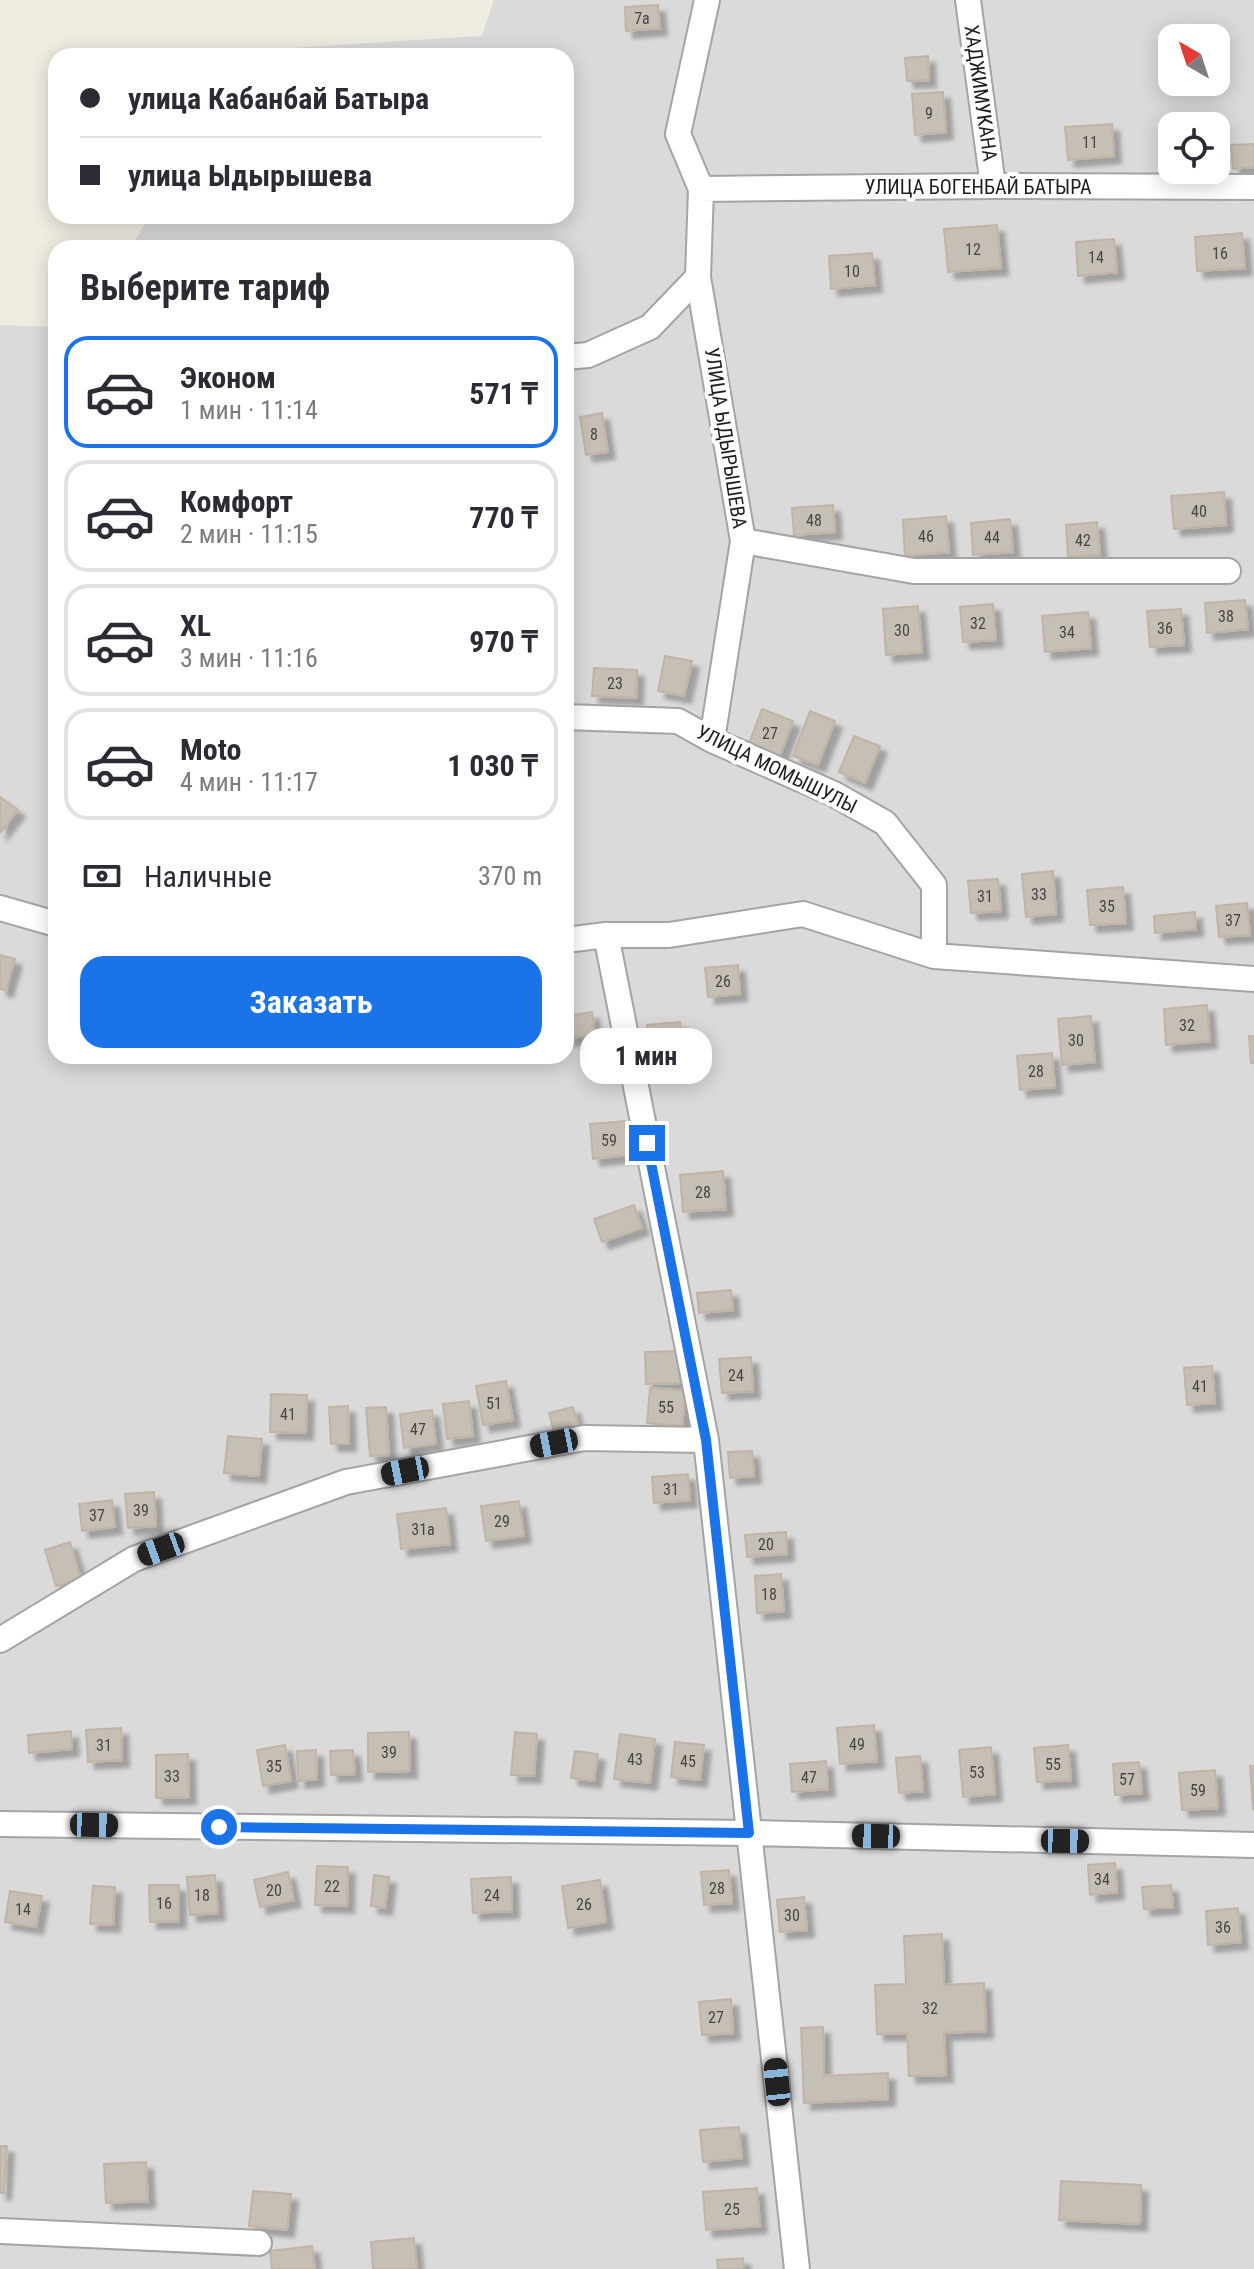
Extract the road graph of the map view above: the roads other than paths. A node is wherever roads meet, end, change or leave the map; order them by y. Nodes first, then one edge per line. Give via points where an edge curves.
1 (707, 0) edge
2 (968, 0) edge
3 (993, 186) junction
4 (1254, 187) edge
5 (701, 189) junction
6 (698, 277) junction
7 (574, 356) edge
8 (743, 541) junction
9 (1228, 571) dead end
10 (574, 717) edge
11 (712, 740) junction
12 (0, 908) edge
13 (48, 922) edge
14 (606, 935) junction
15 (574, 939) edge
16 (934, 956) junction
17 (1254, 979) edge
18 (706, 1440) junction
19 (0, 1640) edge
20 (0, 1824) edge
21 (749, 1833) junction
22 (1254, 1845) edge
23 (0, 2231) edge
24 (259, 2243) dead end
25 (797, 2269) edge

1 - 5 street, УЛИЦА ЫДЫРЫШЕВА via 678,134
2 - 3 street, ХАДЖИМУКАНА
3 - 4 street, УЛИЦА БОГЕНБАЙ БАТЫРА
3 - 5 street, УЛИЦА БОГЕНБАЙ БАТЫРА
5 - 6 street, УЛИЦА ЫДЫРЫШЕВА
6 - 7 street via 650,327
6 - 8 street, УЛИЦА ЫДЫРЫШЕВА
8 - 9 street, УЛИЦА ЫДЫРЫШЕВА via 914,571
8 - 11 street
10 - 11 street, УЛИЦА МОМЫШУЛЫ via 678,721
11 - 16 street, УЛИЦА МОМЫШУЛЫ via 834,794 885,823 934,885
12 - 13 street
14 - 15 street
14 - 16 street via 669,935 803,914
14 - 18 street
16 - 17 street
18 - 19 street via 584,1438 346,1482 134,1559
18 - 21 street
20 - 21 street
21 - 22 street
21 - 25 street
23 - 24 street

